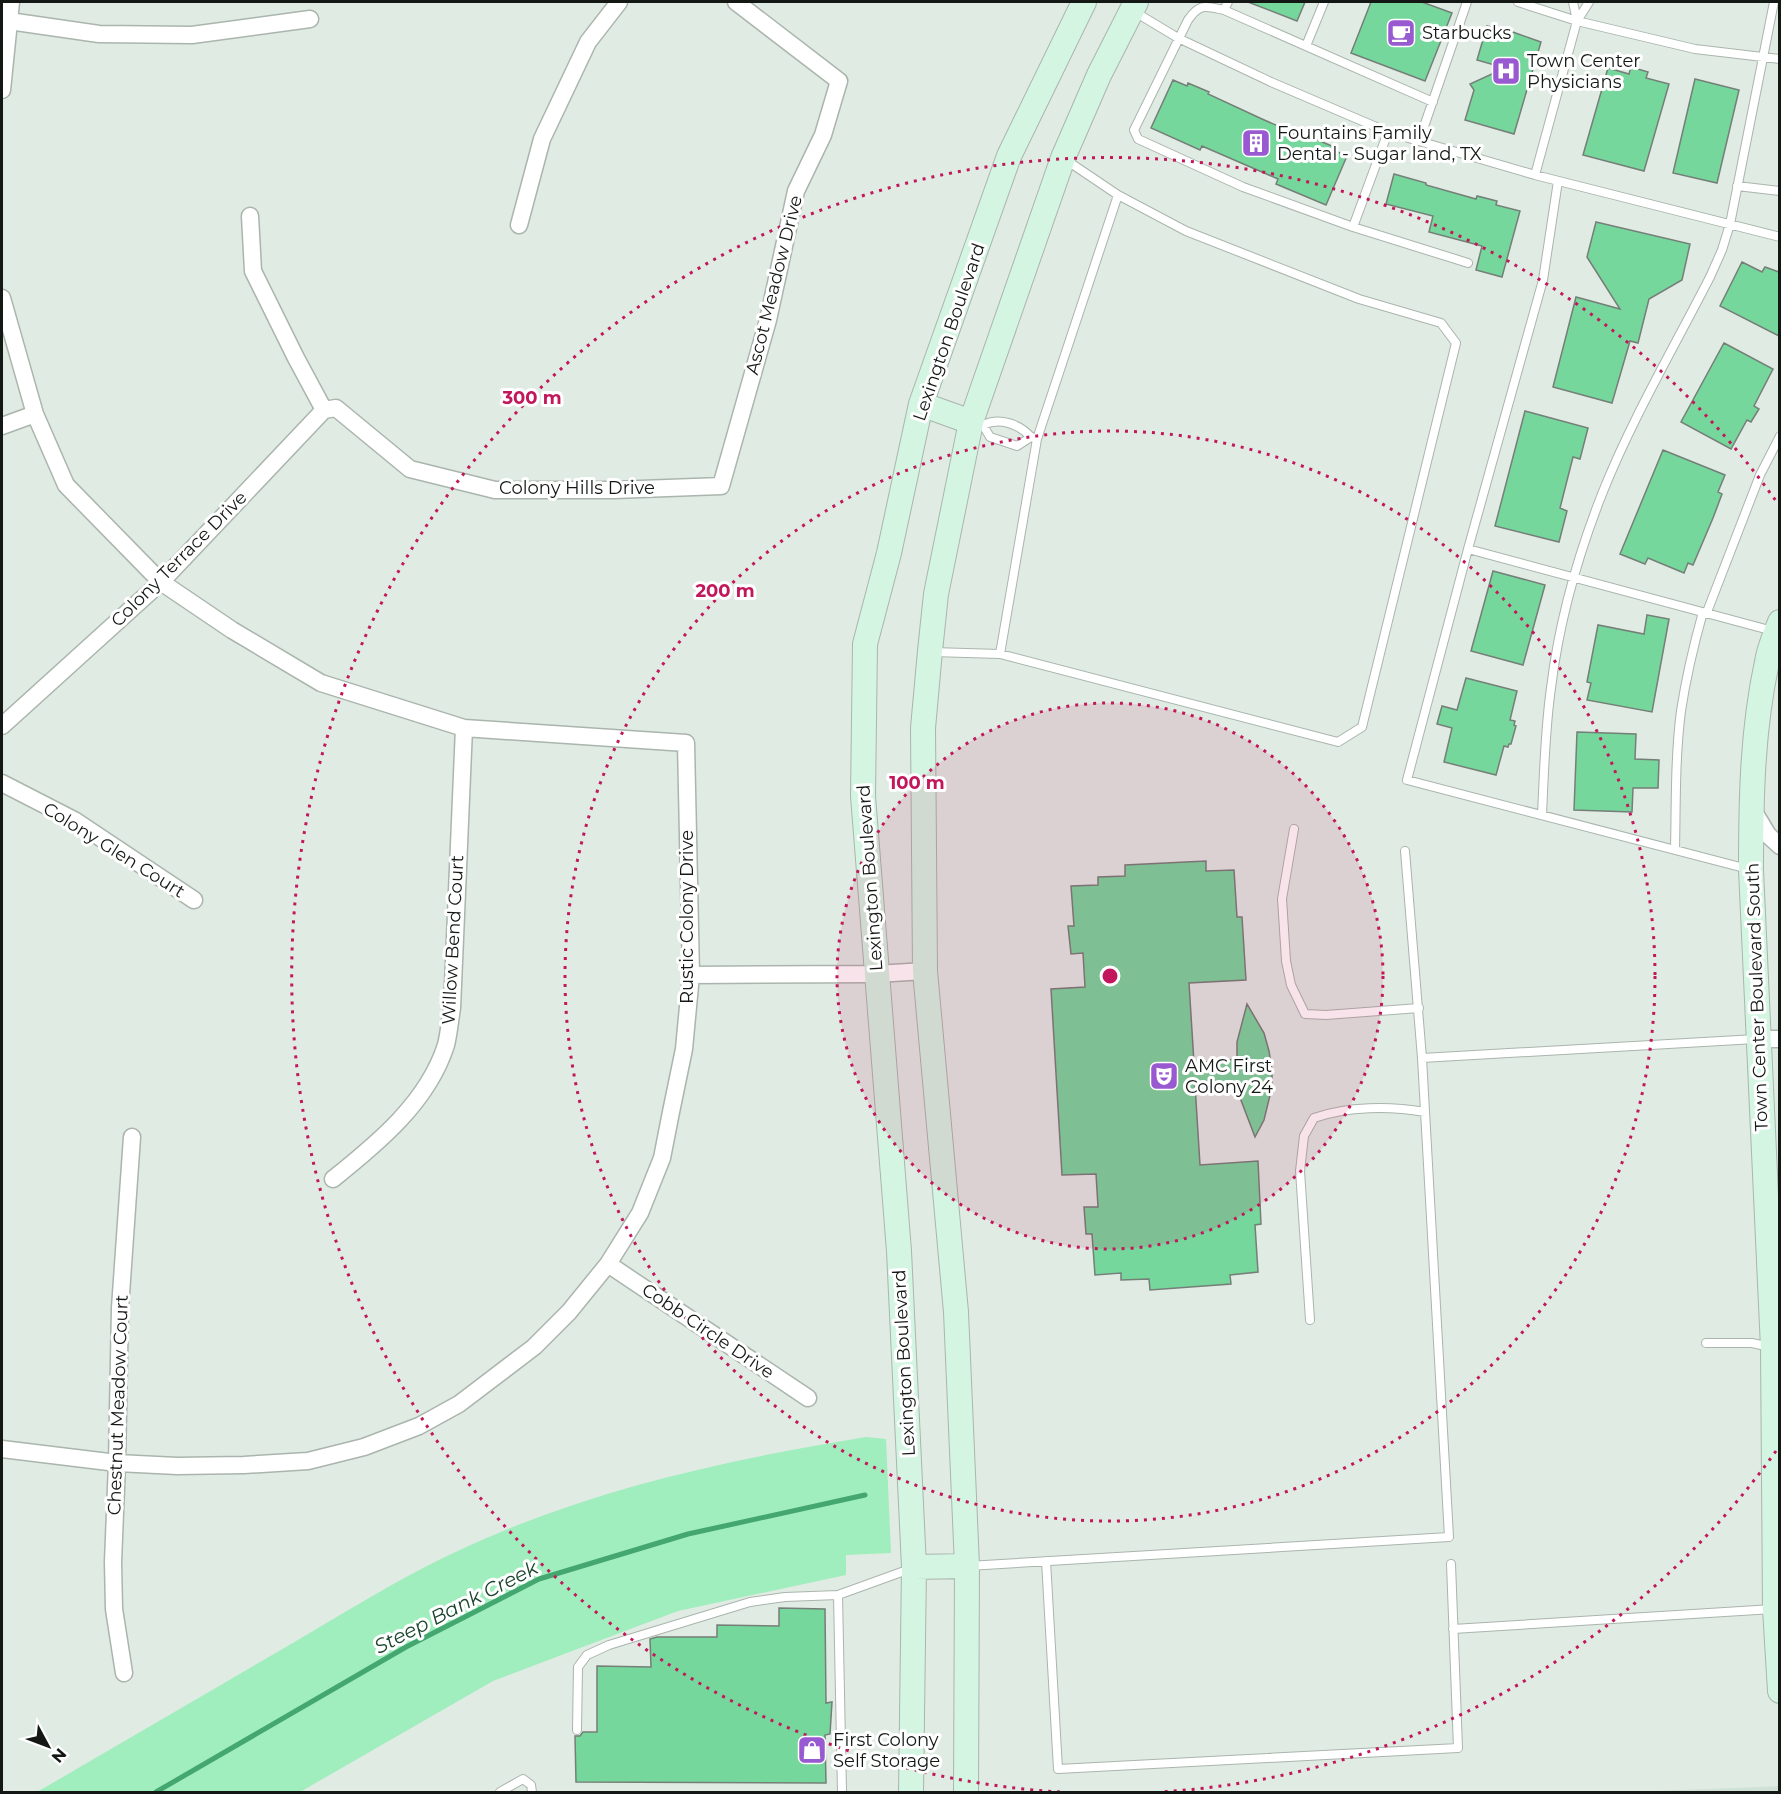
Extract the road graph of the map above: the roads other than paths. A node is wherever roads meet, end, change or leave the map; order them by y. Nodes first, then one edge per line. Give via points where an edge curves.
1 (11, 2) edge
2 (619, 2) edge
3 (736, 2) edge
4 (1084, 2) edge
5 (1324, 2) edge
6 (1467, 2) edge
7 (1518, 2) edge
8 (1573, 2) edge
9 (1589, 2) edge
10 (1774, 2) edge
11 (1127, 4) edge
12 (1226, 6) edge
13 (310, 19) dead end
14 (9, 21) junction
15 (1577, 21) junction
16 (1178, 38) junction
17 (1306, 46) junction
18 (1763, 57) junction
19 (1779, 59) edge
20 (2, 90) edge
21 (1433, 102) junction
22 (1388, 132) junction
23 (1419, 141) junction
24 (1063, 158) junction
25 (1535, 175) junction
26 (1558, 181) junction
27 (1737, 186) junction
28 (1779, 192) edge
29 (1118, 195) junction
30 (249, 216) dead end
31 (1730, 224) junction
32 (519, 225) dead end
33 (1353, 227) junction
34 (1779, 237) edge
35 (1468, 263) dead end
36 (2, 298) edge
37 (921, 405) junction
38 (324, 410) junction
39 (35, 414) junction
40 (977, 424) junction
41 (2, 426) edge
42 (1779, 436) edge
43 (1034, 438) junction
44 (727, 465) joint
45 (1468, 549) junction
46 (1575, 577) junction
47 (161, 582) junction
48 (1705, 612) junction
49 (1778, 629) edge
50 (930, 651) junction
51 (1000, 654) junction
52 (2, 726) edge
53 (464, 728) junction
54 (2, 783) edge
55 (1751, 807) junction
56 (1542, 815) junction
57 (1294, 829) dead end
58 (1779, 846) edge
59 (1406, 850) dead end
60 (1675, 850) junction
61 (1751, 870) junction
62 (194, 900) dead end
63 (925, 971) junction
64 (876, 974) junction
65 (691, 975) junction
66 (1419, 1008) junction
67 (1769, 1039) edge
68 (1422, 1058) junction
69 (1425, 1112) junction
70 (132, 1137) dead end
71 (333, 1179) dead end
72 (1774, 1233) edge
73 (608, 1264) junction
74 (1310, 1320) dead end
75 (1706, 1343) dead end
76 (1773, 1348) junction
77 (808, 1398) dead end
78 (2, 1449) edge
79 (117, 1463) junction
80 (1046, 1561) junction
81 (1450, 1564) dead end
82 (967, 1566) junction
83 (914, 1567) junction
84 (838, 1595) junction
85 (1777, 1609) edge
86 (1453, 1629) junction
87 (124, 1673) dead end
88 (1779, 1691) edge
89 (577, 1730) dead end
90 (500, 1792) edge
91 (532, 1792) edge
92 (842, 1792) edge
93 (911, 1792) edge
94 (966, 1792) edge

1 - 14 street
2 - 32 street via 588,42 542,139
3 - 44 street, Ascot Meadow Drive via 839,81 823,135 796,191 768,320
4 - 37 main road, Lexington Boulevard via 1009,156
5 - 17 lane
6 - 21 lane
7 - 15 lane
8 - 15 lane
9 - 15 lane
10 - 18 lane
11 - 16 lane
11 - 24 main road
12 - 16 lane via 1196,9
12 - 17 lane
13 - 14 street via 192,35 99,34
14 - 20 street
15 - 18 lane via 1695,49
15 - 25 lane
16 - 22 lane
16 - 33 lane via 1134,130 1138,139 1243,187
17 - 21 lane
18 - 19 lane
18 - 27 lane
21 - 23 lane
22 - 23 lane
22 - 33 lane
23 - 25 lane
24 - 29 lane
24 - 40 main road
25 - 26 lane
26 - 31 lane
26 - 45 lane via 1543,279
27 - 28 lane
27 - 31 lane
29 - 43 lane
29 - 51 lane via 1186,231 1359,299 1441,323 1456,343 1362,727 1338,742
30 - 38 street via 253,271
31 - 34 lane
31 - 46 lane via 1710,278 1602,495
33 - 35 lane
36 - 39 street
37 - 40 main road
37 - 64 main road, Lexington Boulevard via 865,644 863,796
38 - 44 street, Colony Hills Drive via 336,408 410,469 495,490 721,486
38 - 47 street, Colony Terrace Drive
39 - 41 street
39 - 47 street via 66,485
40 - 43 lane via 994,420 1022,427
40 - 43 lane via 990,438 1017,446
40 - 50 main road via 936,594
42 - 48 lane
43 - 51 lane
45 - 46 lane
45 - 56 lane via 1407,780
46 - 48 lane
46 - 56 lane via 1551,686
47 - 52 street, Colony Terrace Drive
47 - 53 street via 321,683
48 - 49 lane
48 - 60 lane via 1692,652 1681,711
49 - 55 main road, Town Center Boulevard South via 1767,660 1759,709
50 - 51 lane
50 - 63 main road via 923,728
53 - 65 street, Rustic Colony Drive via 686,743
53 - 71 street, Willow Bend Court via 452,1008 446,1045 404,1117
54 - 62 street, Colony Glen Court via 75,820
55 - 58 street, Town Center Boulevard South
55 - 61 main road, Town Center Boulevard South
56 - 60 lane
57 - 66 lane via 1282,899 1290,985 1305,1014
59 - 66 lane
60 - 61 lane
61 - 67 main road, Town Center Boulevard South
63 - 64 street
63 - 82 main road via 956,1312
64 - 65 street
64 - 83 main road, Lexington Boulevard via 899,1251
65 - 73 street, Rustic Colony Drive via 684,1049 662,1158 640,1213
66 - 68 lane
67 - 68 lane
67 - 72 main road, Town Center Boulevard South
68 - 69 lane
69 - 74 lane via 1403,1108 1333,1112 1314,1118 1304,1136 1300,1171
69 - 80 lane via 1449,1537
70 - 79 street, Chestnut Meadow Court via 120,1308
72 - 76 main road, Town Center Boulevard South
73 - 77 street, Cobb Circle Drive
73 - 79 street, Rustic Colony Drive via 534,1347 459,1404 419,1426 364,1447 308,1461 177,1466
75 - 76 lane via 1752,1343
76 - 85 main road, Town Center Boulevard South
78 - 79 street, Rustic Colony Drive
79 - 87 street, Chestnut Meadow Court via 114,1609
80 - 82 lane
80 - 86 lane via 1058,1769 1458,1748
81 - 86 lane
82 - 83 main road
82 - 94 main road
83 - 84 lane
83 - 93 main road, Lexington Boulevard
84 - 89 lane via 750,1602 587,1655 578,1668
84 - 92 lane
85 - 86 lane
85 - 88 main road, Town Center Boulevard South
90 - 91 lane via 523,1779 531,1785

